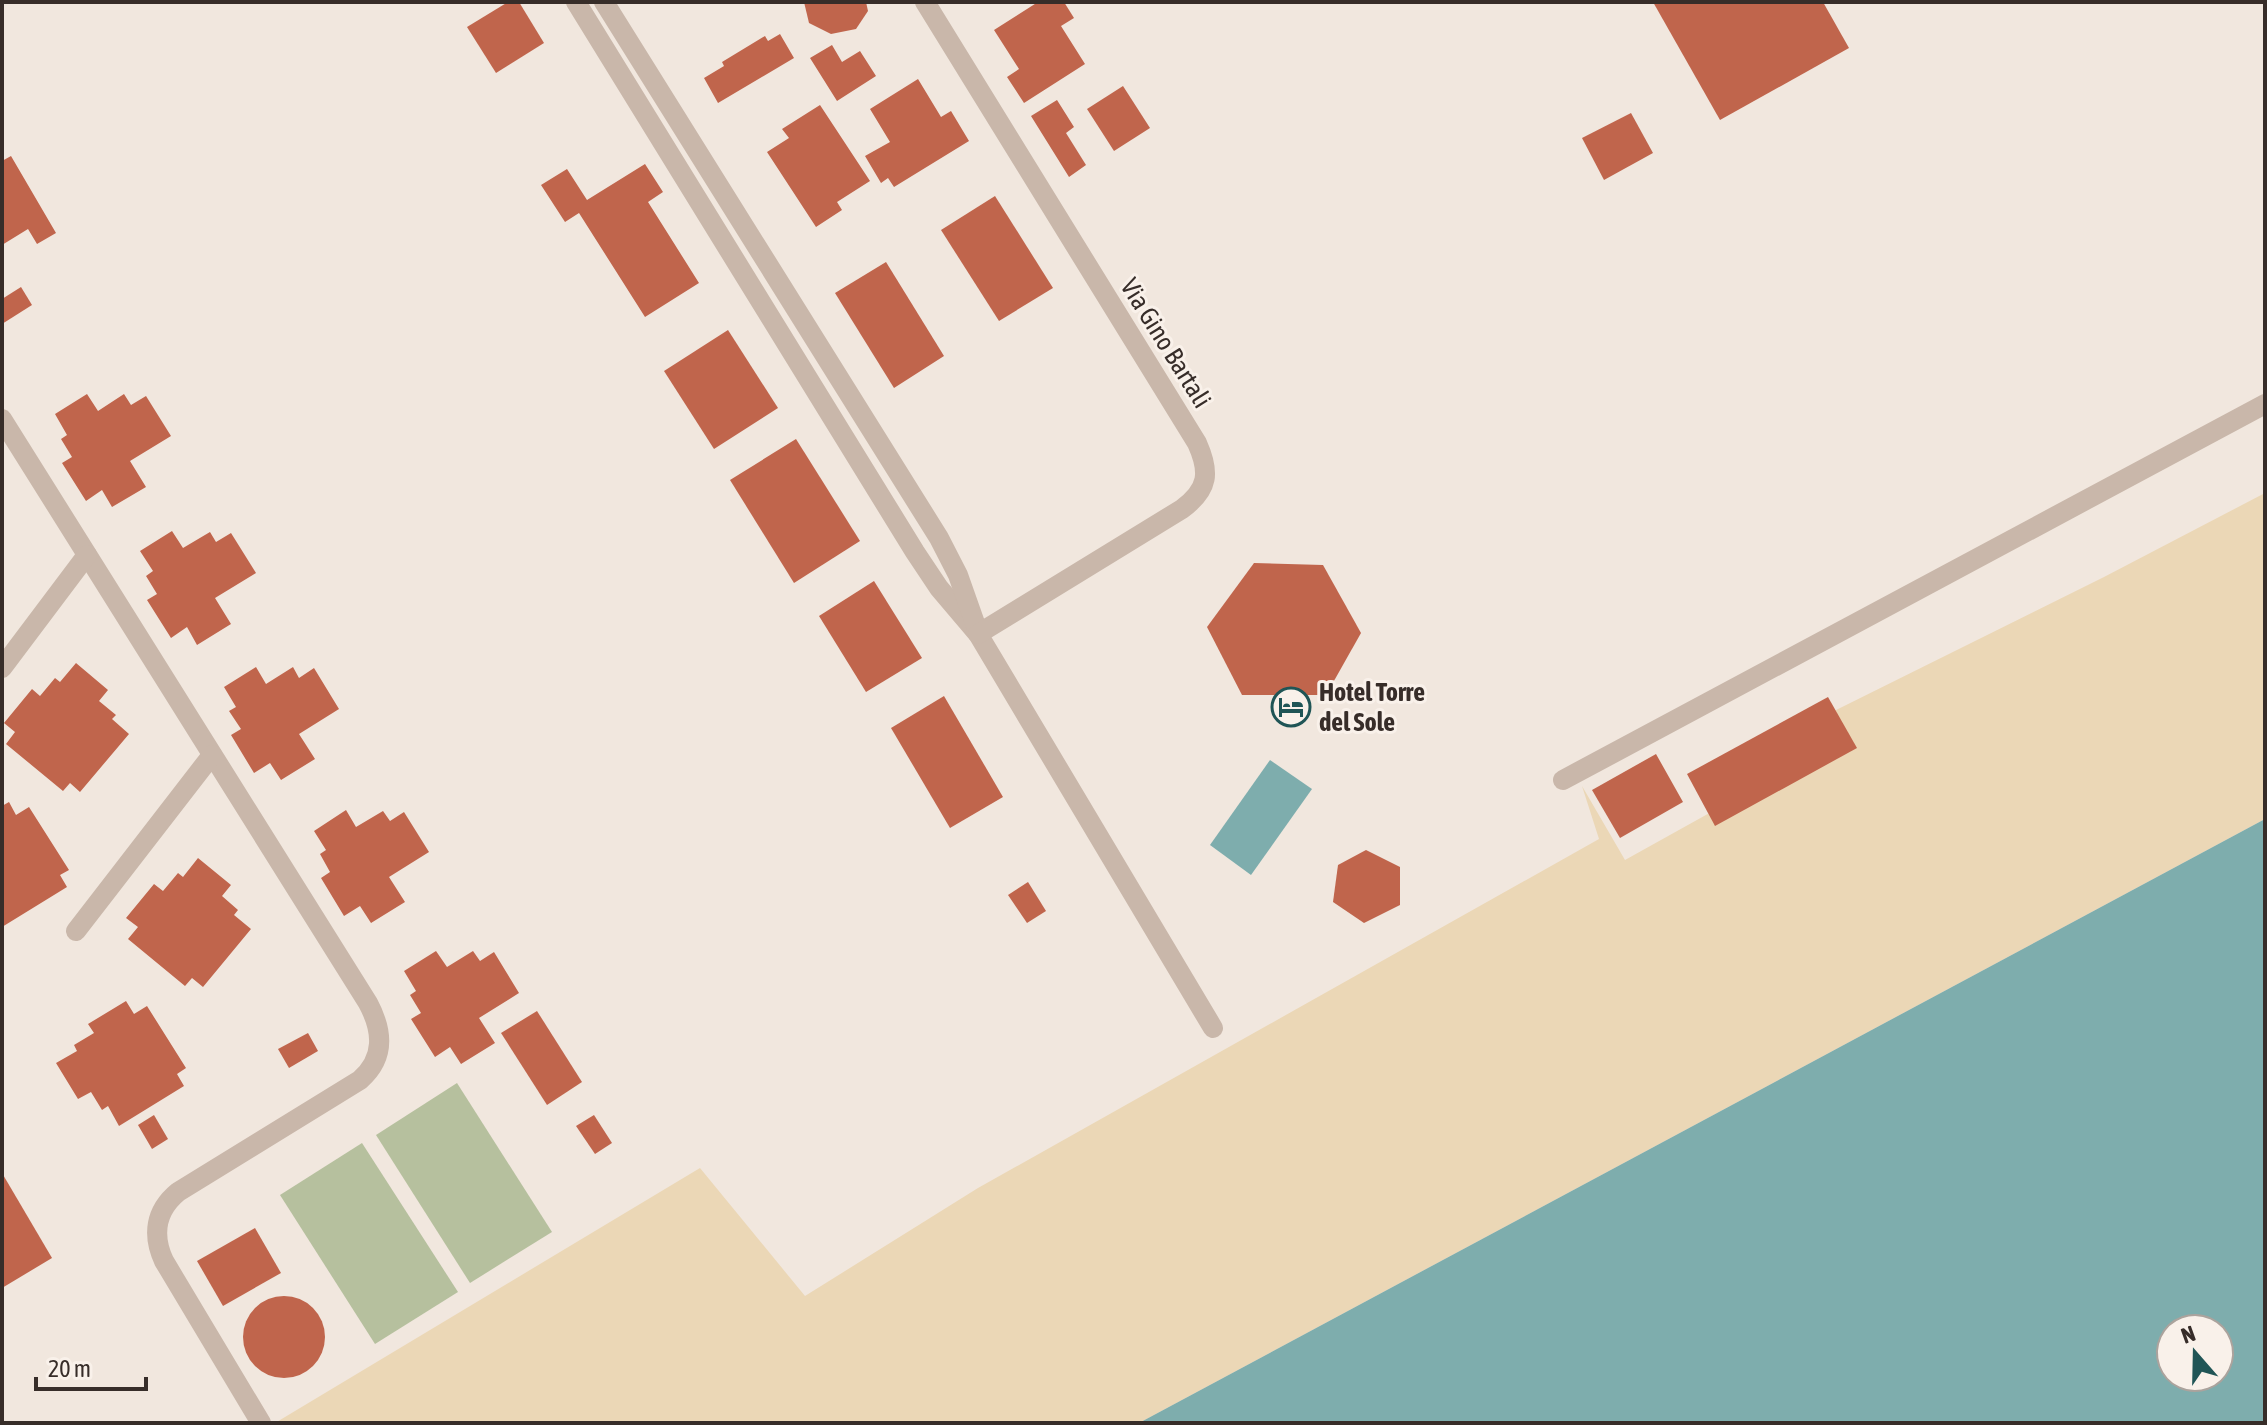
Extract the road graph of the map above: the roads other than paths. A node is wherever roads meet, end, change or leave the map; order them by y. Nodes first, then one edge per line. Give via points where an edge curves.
1 (576, 2) edge
2 (604, 2) edge
3 (925, 2) edge
4 (755, 243) junction
5 (732, 256) junction
6 (2265, 404) edge
7 (2, 419) edge
8 (87, 555) junction
9 (978, 634) junction
10 (2, 668) edge
11 (212, 755) junction
12 (1563, 780) dead end
13 (76, 931) dead end
14 (1213, 1028) dead end
15 (261, 1423) edge

1 - 5 street
2 - 4 street
3 - 9 street, Via Gino Bartali via 1197,443 1205,468 1202,490 1182,509
4 - 5 street
4 - 9 street via 939,538
5 - 9 street via 927,571
6 - 12 street
7 - 8 street
8 - 10 street
8 - 11 street
9 - 14 street
11 - 13 street
11 - 15 street via 368,1003 380,1035 377,1059 360,1080 178,1192 159,1217 157,1242 164,1261

